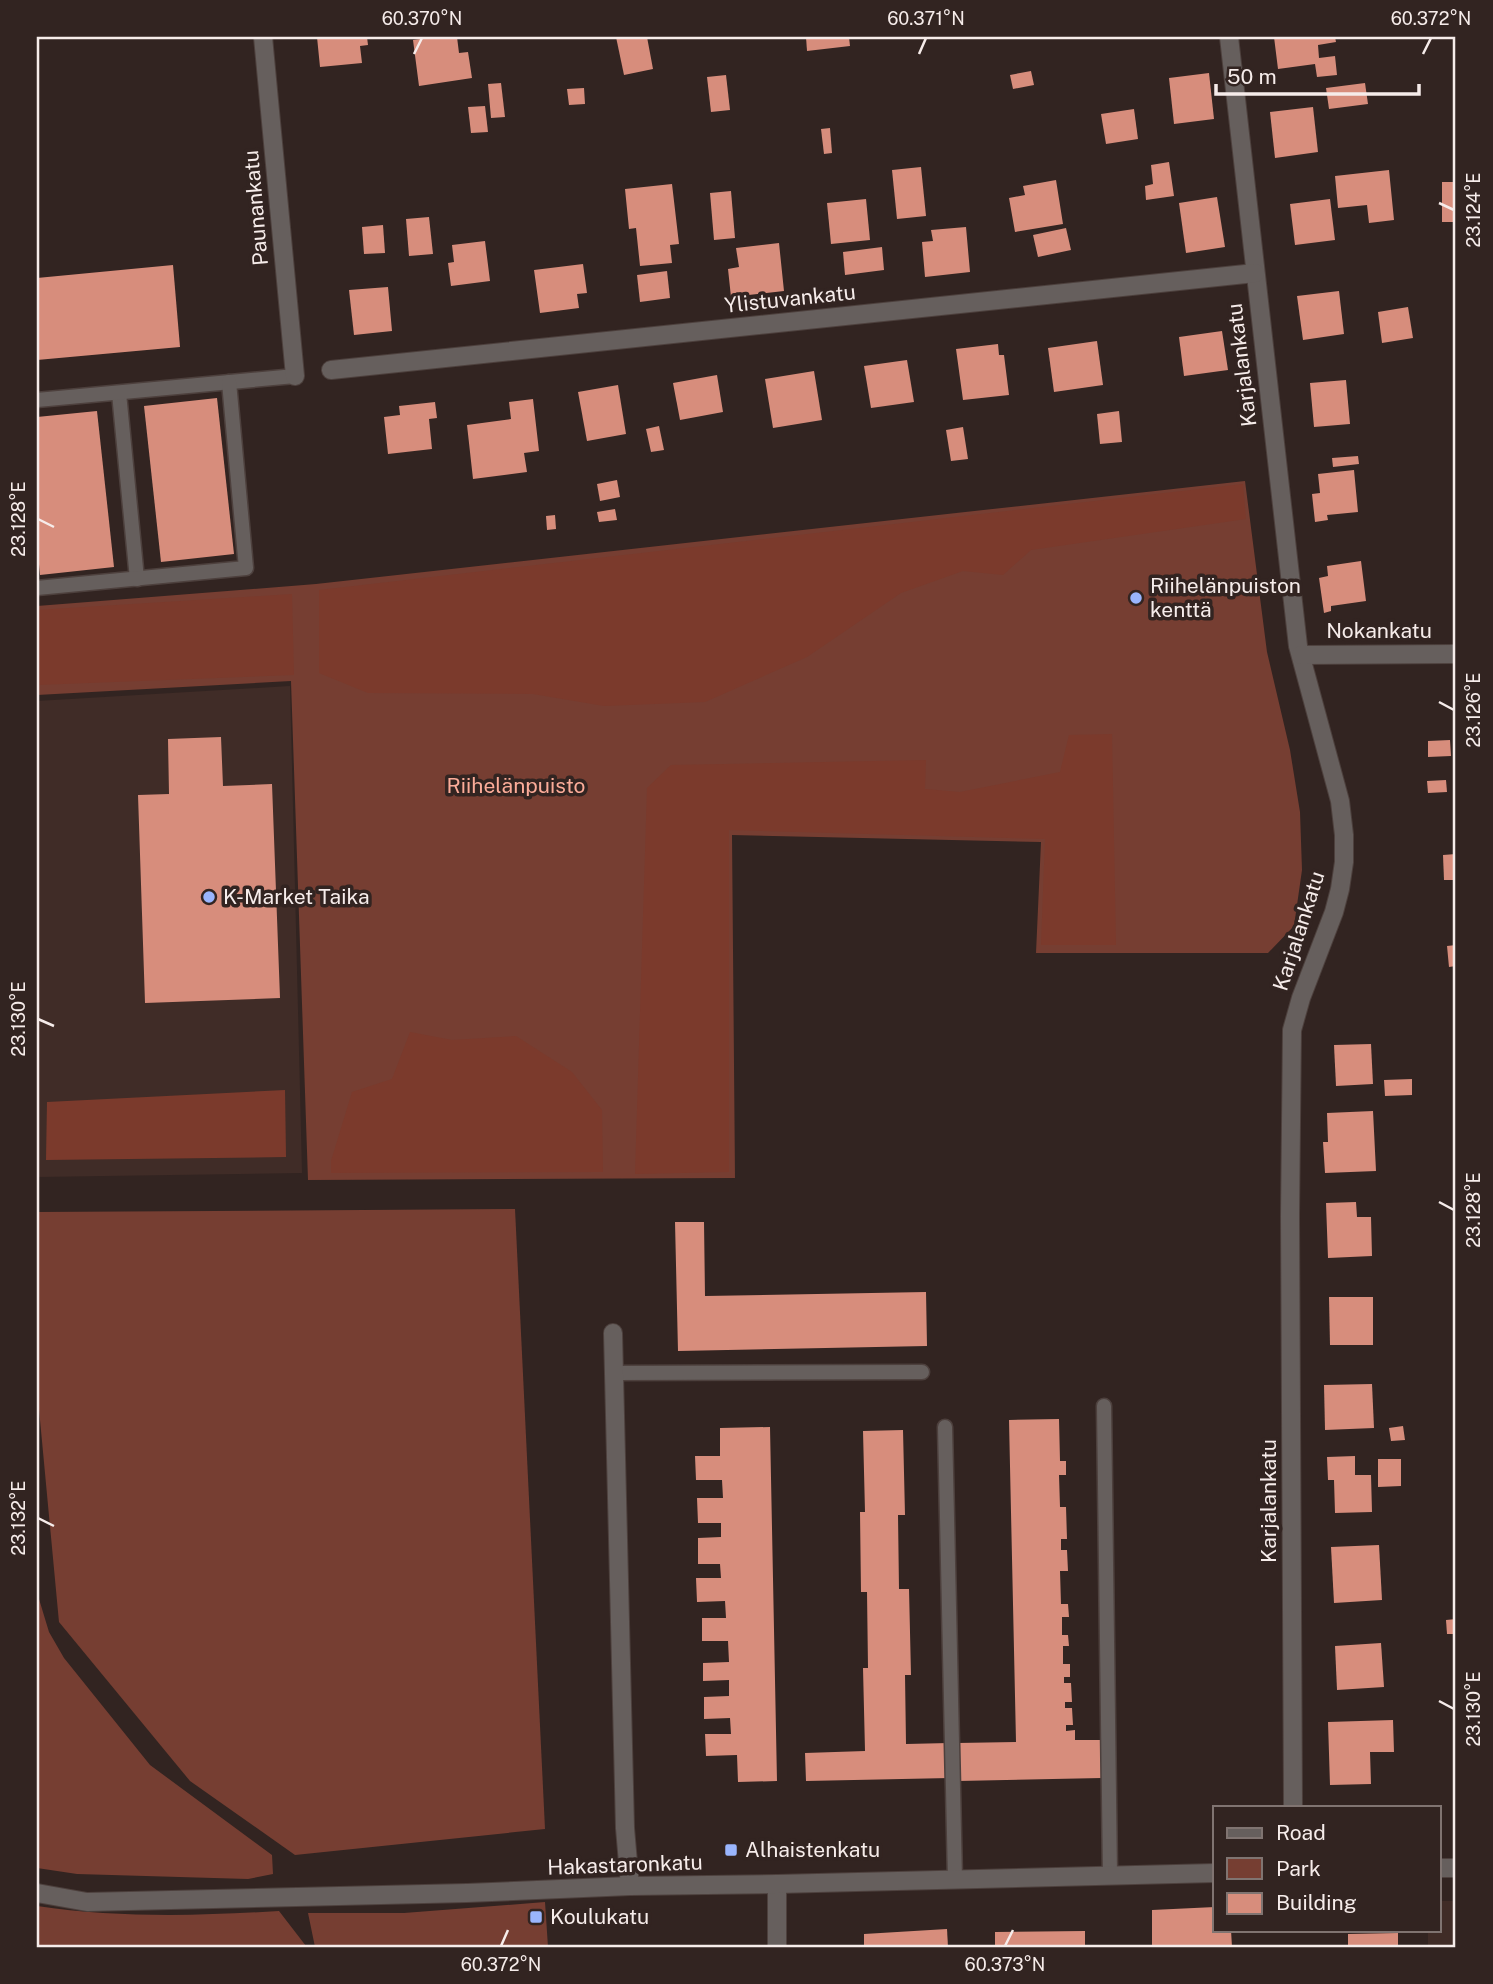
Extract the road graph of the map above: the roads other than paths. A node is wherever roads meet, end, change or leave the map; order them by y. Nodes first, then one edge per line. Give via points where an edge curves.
1 (263, 37) edge
2 (1229, 37) edge
3 (1255, 273) junction
4 (331, 370) dead end
5 (295, 376) joint
6 (229, 382) junction
7 (118, 393) junction
8 (37, 400) edge
9 (137, 579) junction
10 (37, 589) edge
11 (1456, 654) edge
12 (1301, 655) junction
13 (613, 1333) dead end
14 (922, 1372) dead end
15 (614, 1373) junction
16 (1104, 1406) dead end
17 (945, 1427) dead end
18 (1293, 1806) edge
19 (1213, 1873) edge
20 (1110, 1875) junction
21 (955, 1879) junction
22 (777, 1884) junction
23 (630, 1886) junction
24 (37, 1893) edge
25 (777, 1947) edge

1 - 5 street, Paunankatu
2 - 3 street, Karjalankatu
3 - 4 street, Ylistuvankatu
3 - 12 street, Karjalankatu
5 - 6 lane
6 - 7 lane
6 - 9 lane via 246,568
7 - 8 lane
7 - 9 lane
9 - 10 lane
11 - 12 street, Nokankatu
12 - 18 street, Karjalankatu via 1340,801 1344,835 1334,912 1292,1030
13 - 15 street
14 - 15 lane
15 - 23 street
16 - 20 lane
17 - 21 lane
19 - 20 street, Hakastaronkatu
20 - 21 street, Hakastaronkatu
21 - 22 street, Hakastaronkatu
22 - 23 street, Hakastaronkatu
22 - 25 street
23 - 24 street, Hakastaronkatu via 87,1902

